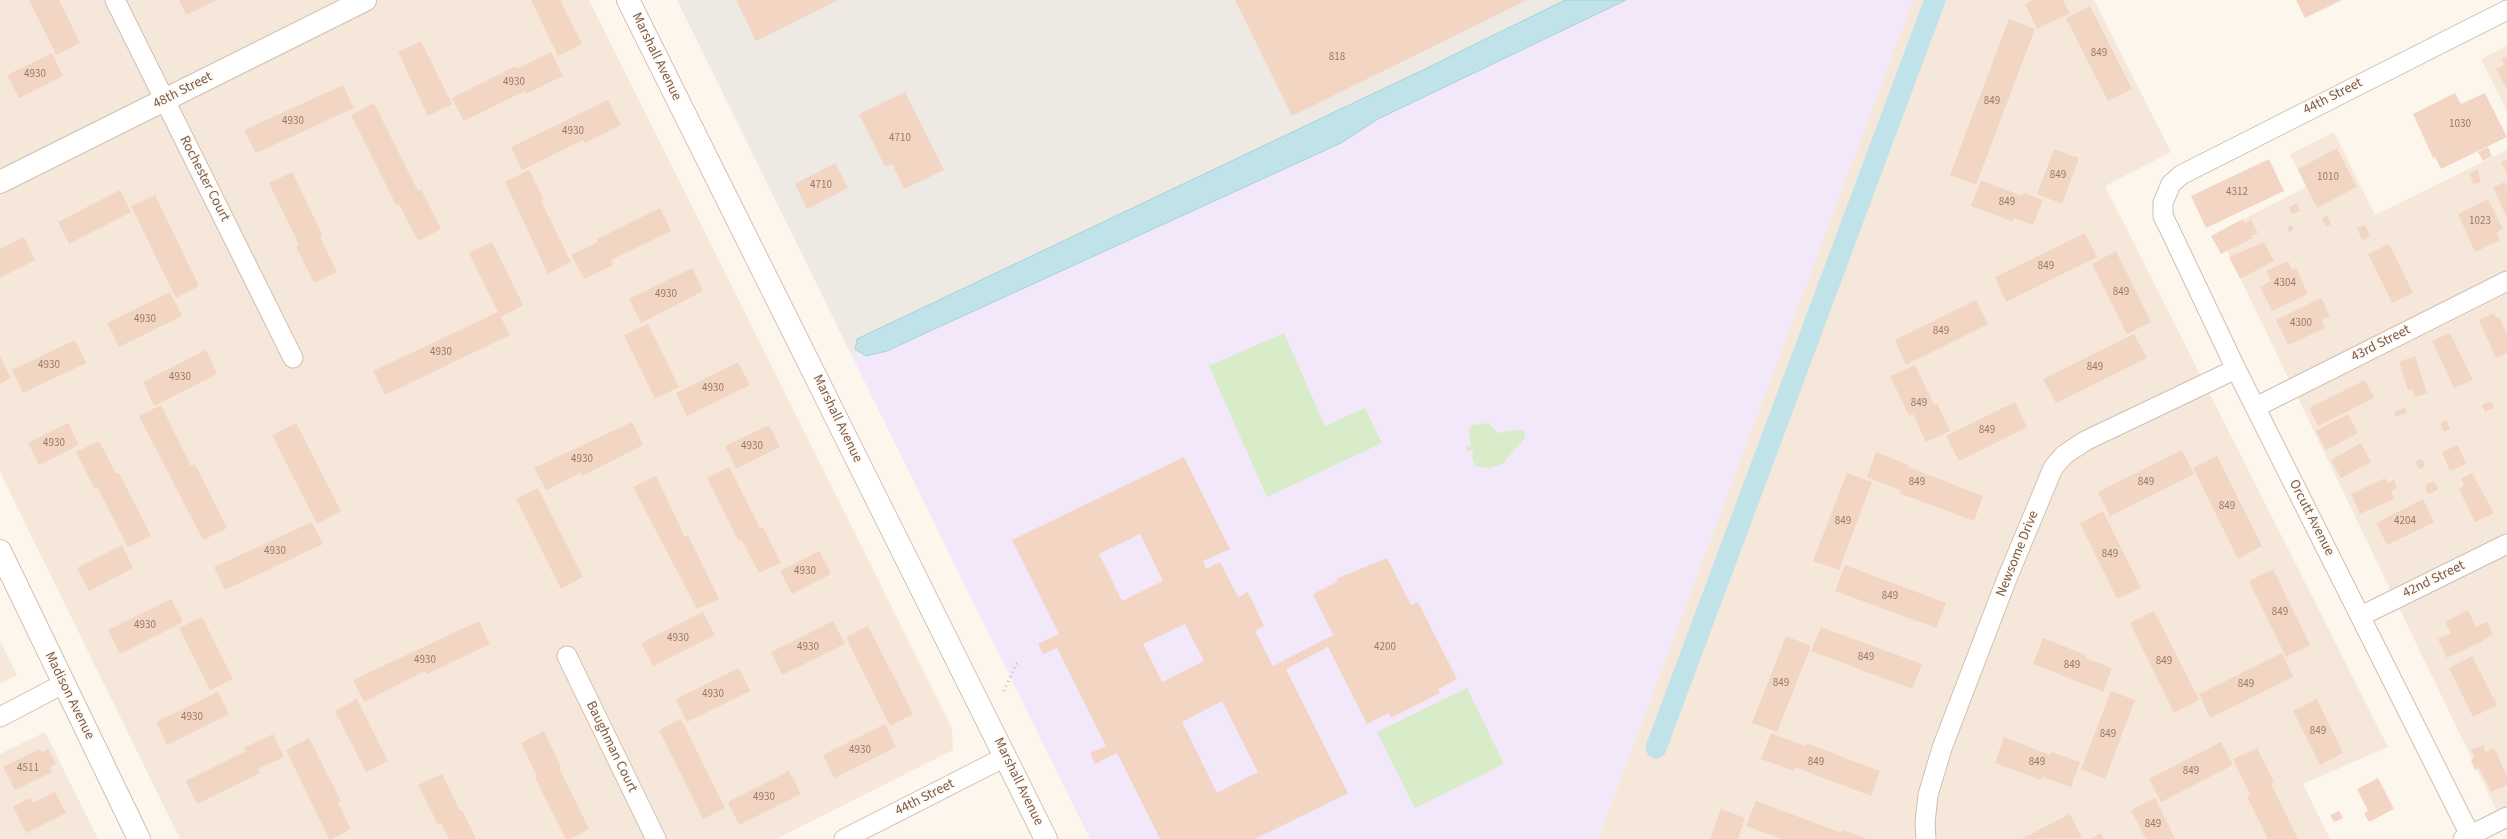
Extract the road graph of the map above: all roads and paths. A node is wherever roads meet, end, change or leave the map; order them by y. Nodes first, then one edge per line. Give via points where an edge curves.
1 (115, 0) edge
2 (365, 0) edge
3 (628, 0) edge
4 (2507, 10) edge
5 (164, 100) junction
6 (0, 182) edge
7 (2165, 192) joint
8 (2507, 280) edge
9 (293, 358) dead end
10 (2236, 369) junction
11 (2256, 407) junction
12 (2507, 544) edge
13 (0, 551) edge
14 (2361, 616) junction
15 (566, 656) dead end
16 (1019, 662) dead end
17 (63, 684) junction
18 (1004, 691) dead end
19 (0, 717) edge
20 (1005, 757) junction
21 (2507, 817) edge
22 (2469, 838) edge
23 (139, 839) edge
24 (656, 839) edge
25 (844, 839) edge
26 (1046, 839) edge
27 (1926, 839) edge

1 - 5 street, Rochester Court
2 - 5 street, 48th Street
3 - 20 street, Marshall Avenue
4 - 7 street, 44th Street via 2181,175
5 - 6 street, 48th Street
5 - 9 street, Rochester Court
7 - 10 street, Orcutt Avenue via 2163,216
8 - 11 street, 43rd Street
10 - 11 street, Orcutt Avenue
10 - 27 street, Newsome Drive via 2085,441 2064,455 2053,468 1942,748 1928,795
11 - 14 street, Orcutt Avenue
12 - 14 street, 42nd Street
13 - 17 street, Madison Avenue
14 - 22 street, Orcutt Avenue
15 - 24 street, Baughman Court
16 - 18 path
17 - 19 street
17 - 23 street, Madison Avenue
20 - 25 street, 44th Street
20 - 26 street, Marshall Avenue
21 - 22 street

